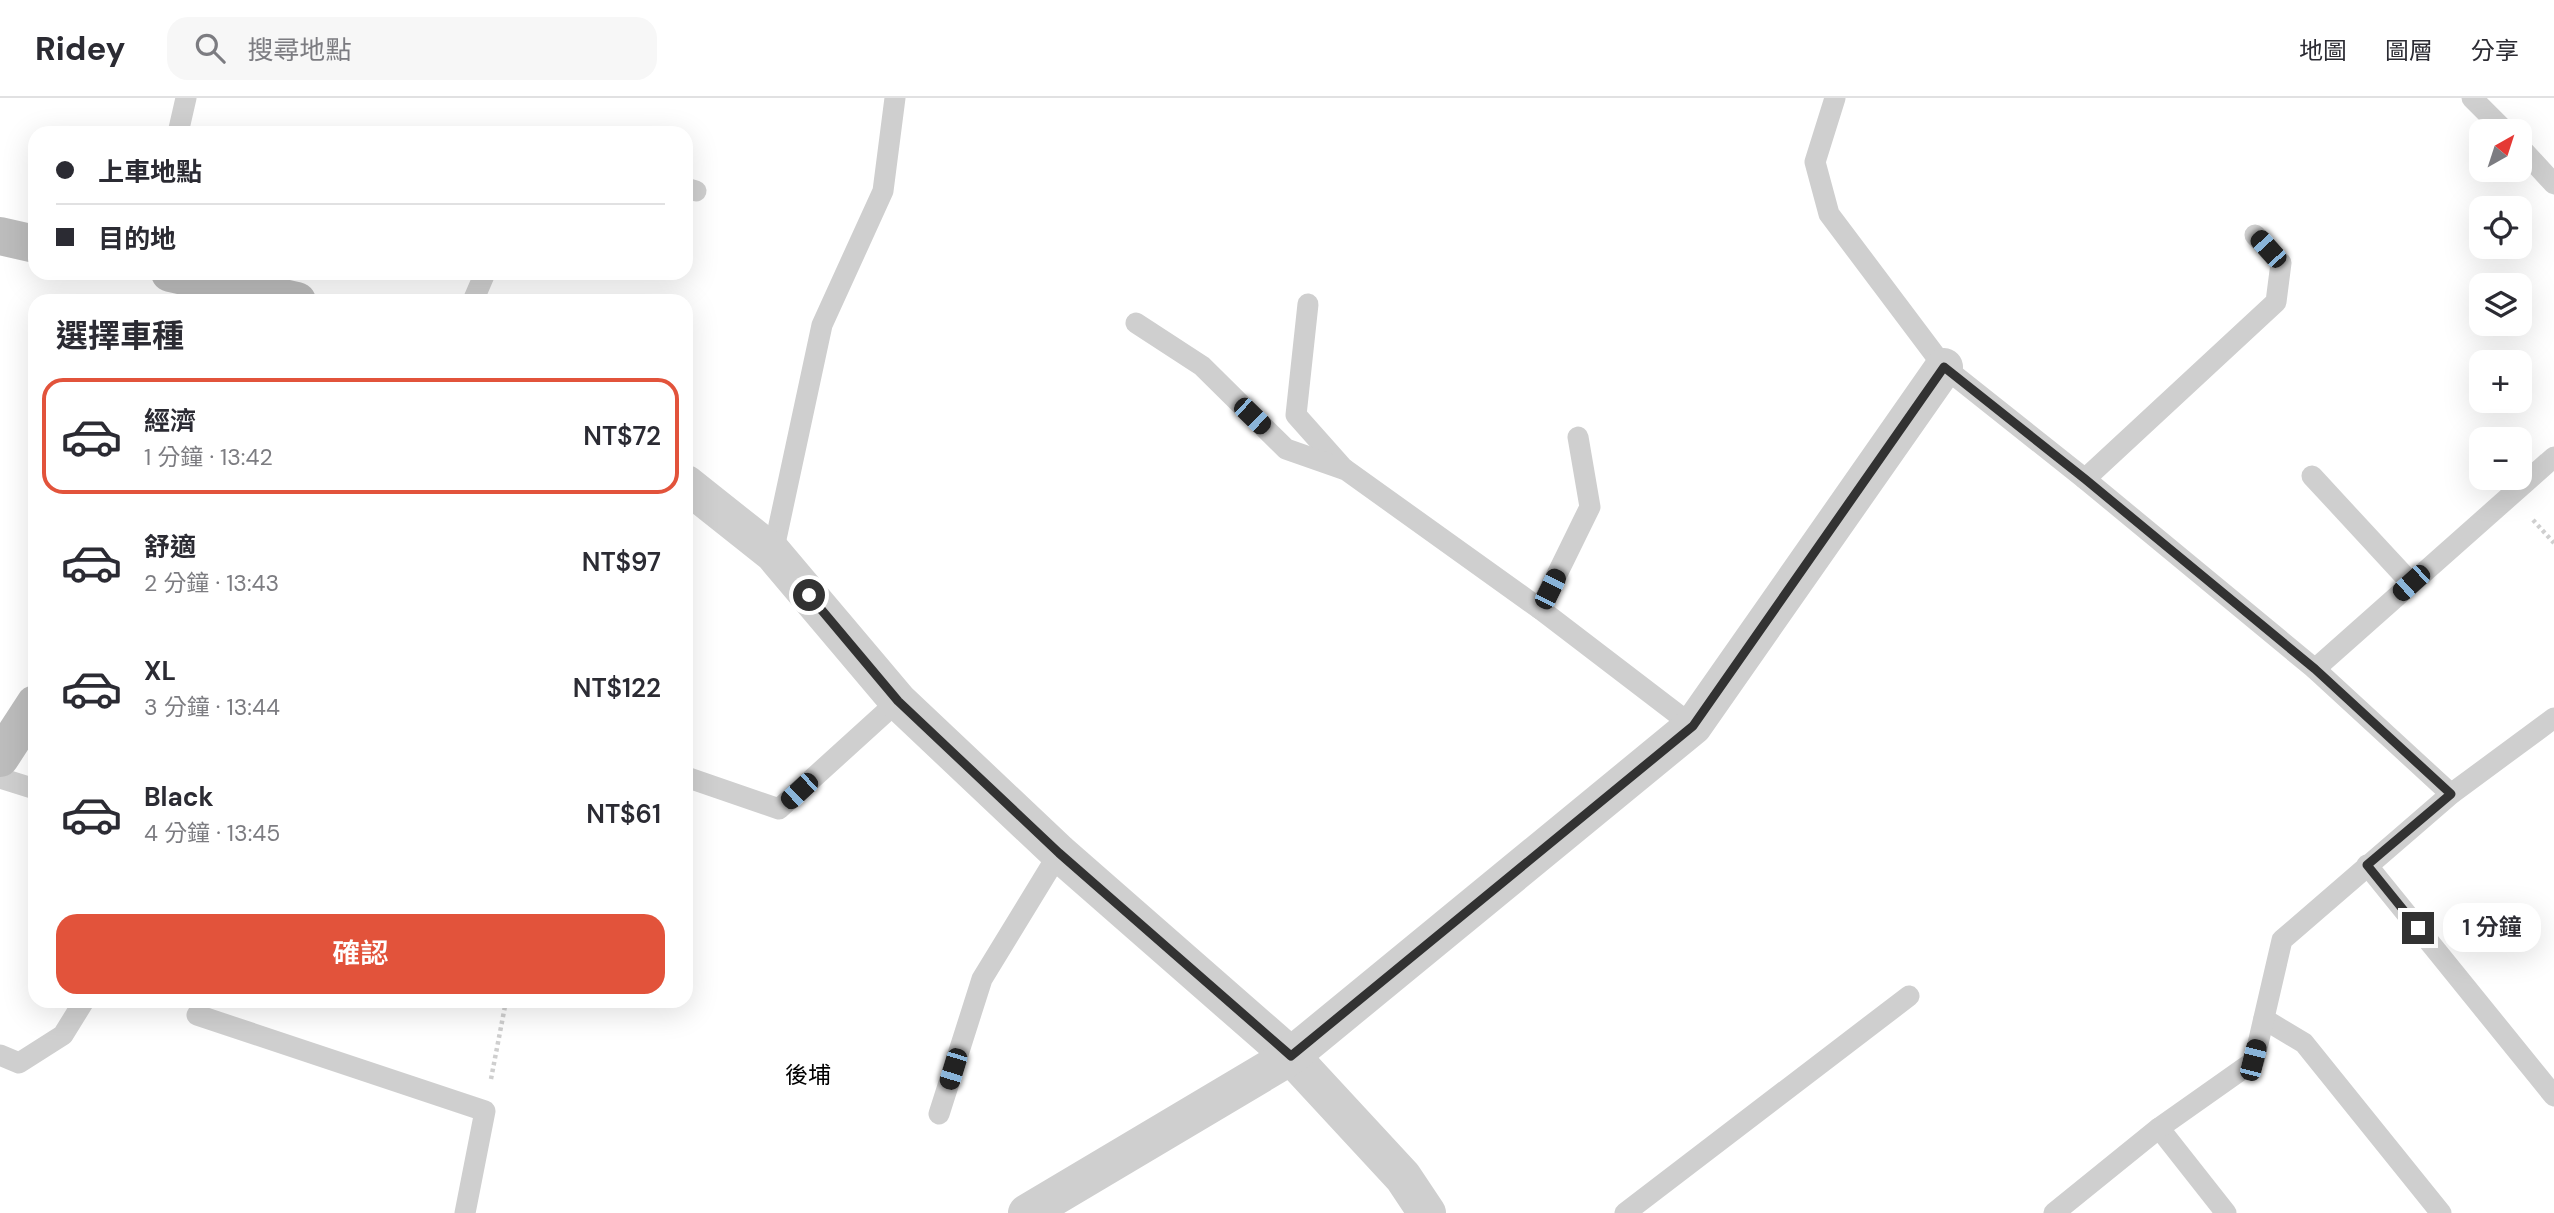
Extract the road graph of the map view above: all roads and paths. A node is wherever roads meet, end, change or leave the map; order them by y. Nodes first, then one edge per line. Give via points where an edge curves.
1 (186, 98) edge
2 (895, 98) edge
3 (1835, 98) edge
4 (2472, 98) edge
5 (2493, 119) edge
6 (180, 126) edge
7 (2532, 160) edge
8 (2554, 184) edge
9 (2255, 235) dead end
10 (0, 236) edge
11 (28, 242) edge
12 (202, 280) edge
13 (265, 294) edge
14 (1308, 304) dead end
15 (1136, 323) dead end
16 (1944, 367) junction
17 (1578, 437) dead end
18 (2554, 457) edge
19 (1346, 470) junction
20 (2312, 476) dead end
21 (2085, 479) junction
22 (693, 490) edge
23 (773, 553) junction
24 (2411, 583) junction
25 (1540, 609) junction
26 (2315, 669) junction
27 (898, 701) junction
28 (28, 715) edge
29 (2554, 718) edge
30 (1693, 726) junction
31 (0, 758) edge
32 (0, 778) edge
33 (693, 779) edge
34 (28, 787) edge
35 (2451, 794) junction
36 (1059, 853) junction
37 (2367, 865) junction
38 (1909, 996) dead end
39 (80, 1008) edge
40 (505, 1008) edge
41 (197, 1015) dead end
42 (2264, 1018) junction
43 (0, 1055) edge
44 (1291, 1056) junction
45 (2554, 1096) edge
46 (485, 1111) junction
47 (939, 1114) dead end
48 (2159, 1128) junction
49 (468, 1212) edge
50 (1027, 1213) edge
51 (1427, 1213) edge
52 (1625, 1213) edge
53 (2054, 1213) edge
54 (2226, 1213) edge
55 (2441, 1213) edge

1 - 6 lane
2 - 23 lane via 883,191 822,325
3 - 16 lane via 1815,162 1829,214
4 - 5 lane
7 - 8 lane
9 - 21 lane via 2281,263 2276,302
10 - 11 street
12 - 13 street
14 - 19 lane via 1296,415
15 - 19 lane via 1202,366 1286,449
16 - 21 lane
16 - 30 street
17 - 25 lane via 1590,507
18 - 24 lane
19 - 25 lane
20 - 24 lane
21 - 26 lane
22 - 23 street
23 - 27 street
24 - 26 lane
25 - 30 lane
26 - 35 lane
27 - 33 lane via 779,809
27 - 36 street
28 - 31 street
29 - 35 lane
30 - 44 street
32 - 34 lane
35 - 37 lane
36 - 44 street
36 - 47 lane via 982,979
37 - 42 lane via 2282,940
37 - 45 lane
38 - 52 lane
39 - 43 lane via 63,1035 19,1063
40 - 46 path
41 - 46 lane
42 - 48 lane via 2253,1060
42 - 55 lane via 2304,1043
44 - 50 street
44 - 51 street via 1403,1177
46 - 49 lane
48 - 53 lane
48 - 54 lane

